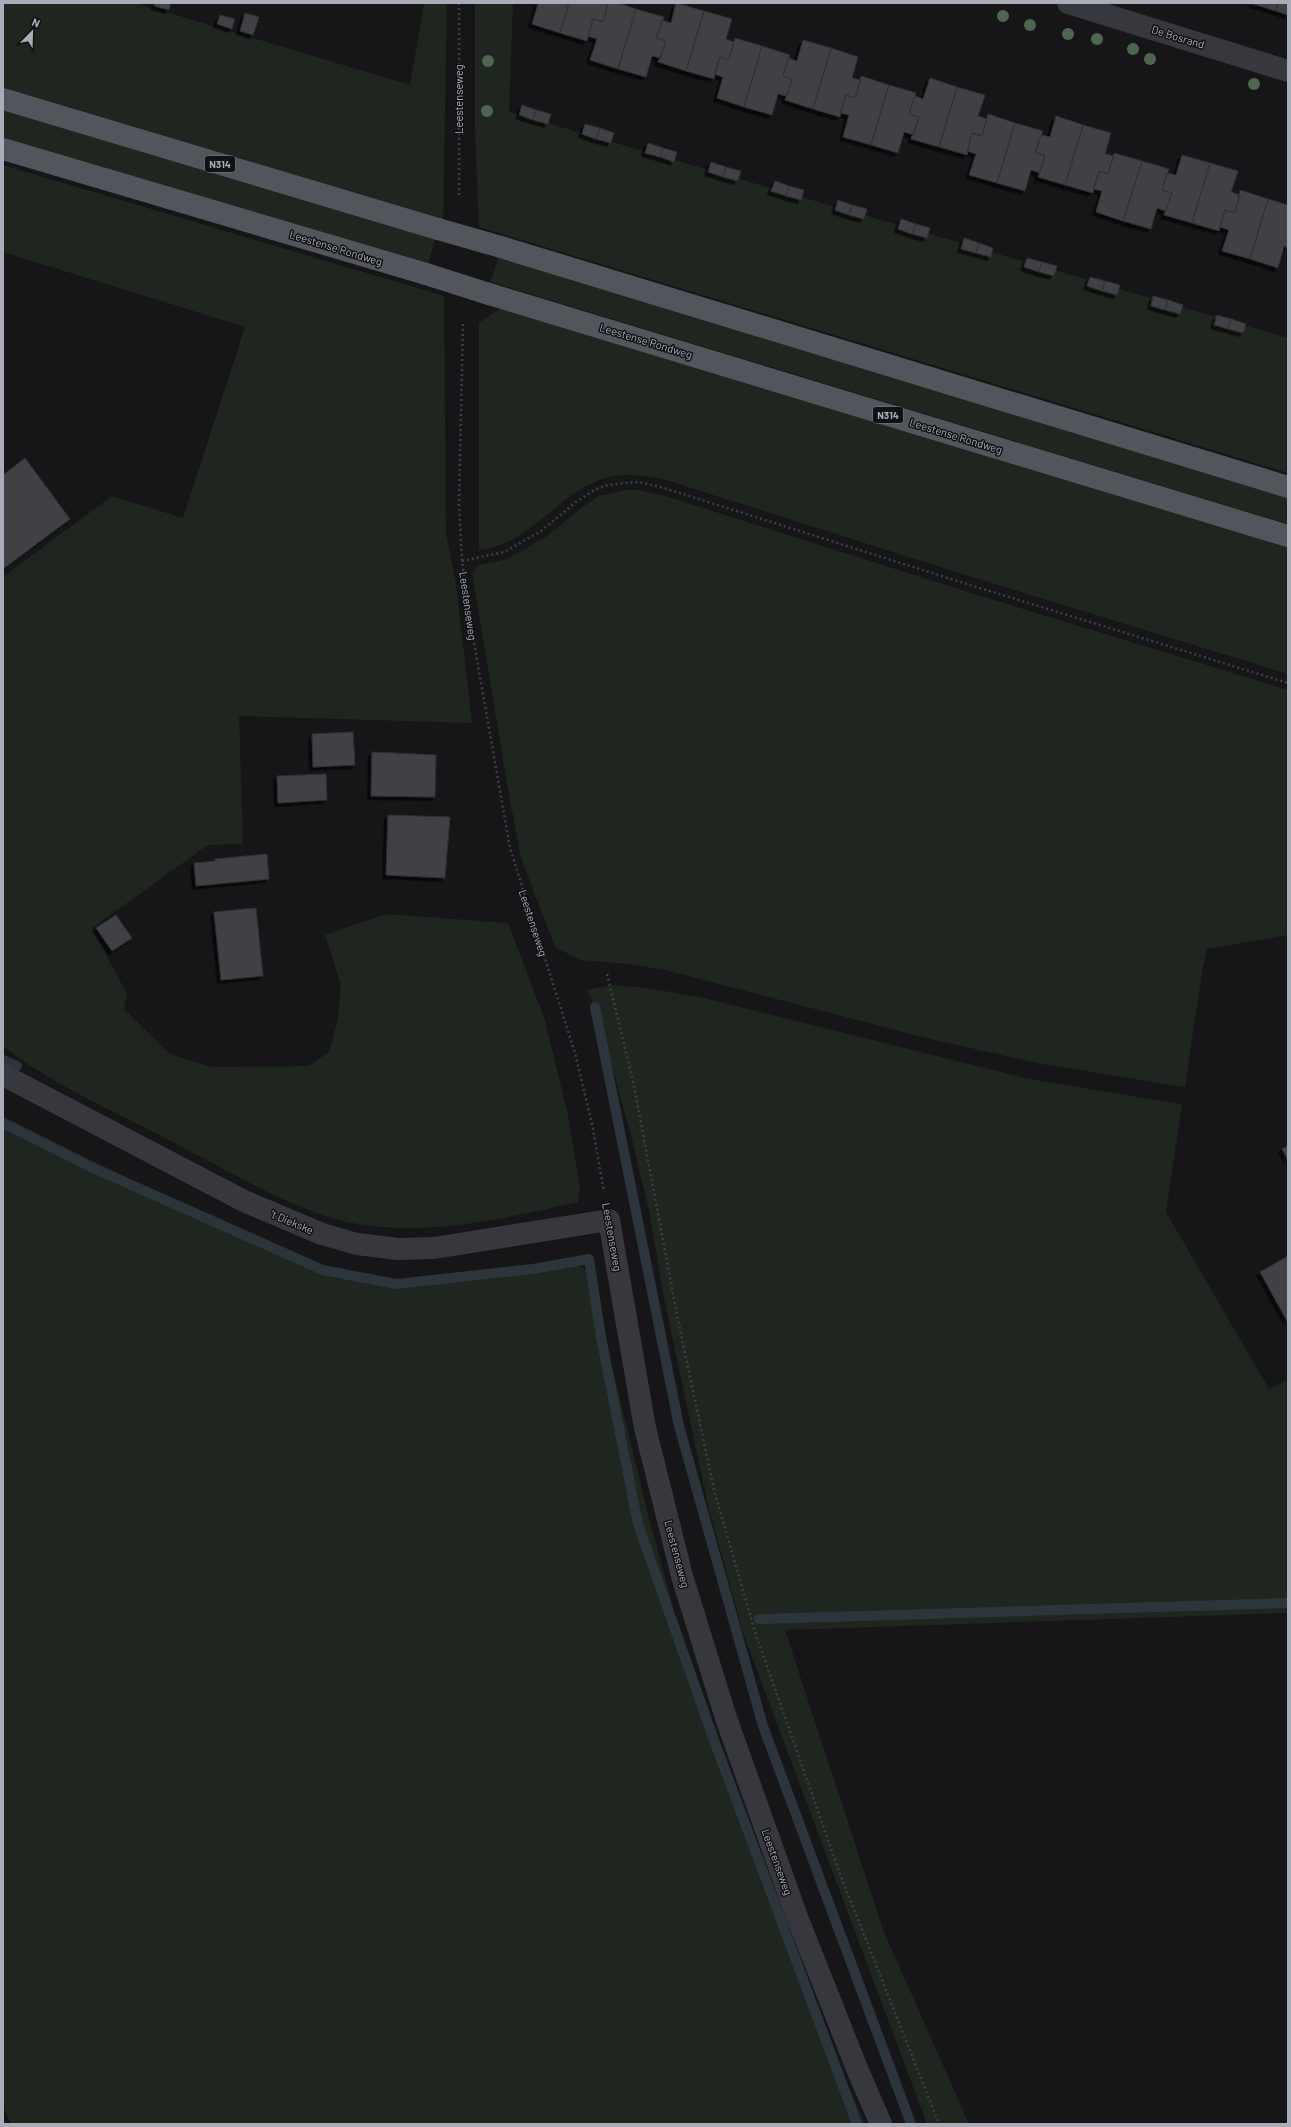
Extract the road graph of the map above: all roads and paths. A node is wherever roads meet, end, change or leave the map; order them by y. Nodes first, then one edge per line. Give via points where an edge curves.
1 (459, 3) edge
2 (1068, 3) edge
3 (1288, 70) edge
4 (3, 99) edge
5 (3, 149) edge
6 (459, 196) dead end
7 (463, 324) dead end
8 (1288, 486) edge
9 (1288, 536) edge
10 (462, 561) junction
11 (1288, 683) edge
12 (607, 974) dead end
13 (3, 1075) edge
14 (610, 1220) junction
15 (882, 2124) edge
16 (940, 2124) edge

1 - 6 path, Leestenseweg
2 - 3 street, De Bosrand
4 - 8 main road, N314, bridge
5 - 9 main road, Leestense Rondweg / N314, bridge via 426,274
7 - 10 path, Leestenseweg via 459,503
10 - 11 path via 504,552 541,531 576,502 596,490 608,485 638,482
10 - 14 path, Leestenseweg via 510,848 575,1053 592,1124
12 - 16 path via 634,1086 678,1320 714,1490 752,1625 840,1874
13 - 14 street, 't Diekske via 244,1201 322,1234 357,1244 398,1249 434,1248
14 - 15 street, Leestenseweg via 645,1428 682,1576 726,1718 794,1910 858,2071

